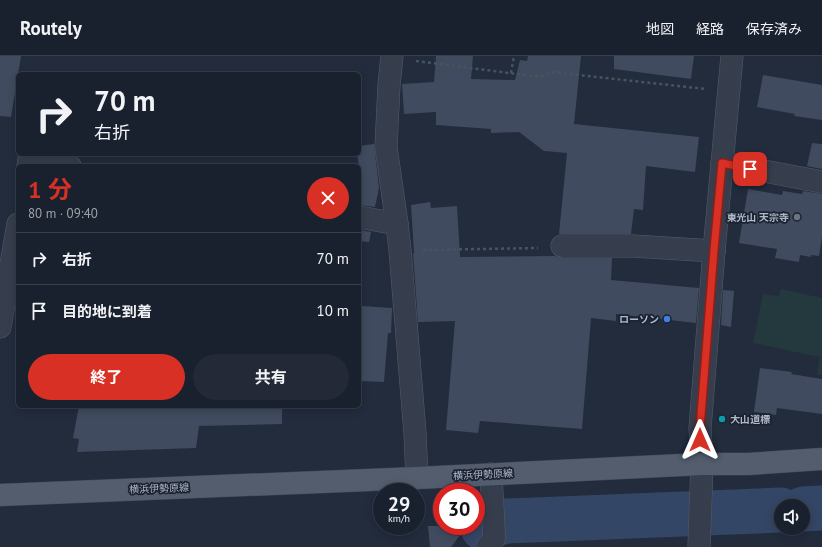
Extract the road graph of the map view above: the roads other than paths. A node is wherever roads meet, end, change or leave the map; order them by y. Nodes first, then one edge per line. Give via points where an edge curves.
1 (732, 56) edge
2 (391, 57) edge
3 (722, 163) junction
4 (28, 164) edge
5 (58, 164) edge
6 (822, 182) edge
7 (361, 217) edge
8 (397, 224) junction
9 (16, 235) edge
10 (562, 246) road end
11 (714, 250) junction
12 (0, 327) edge
13 (822, 459) edge
14 (702, 464) junction
15 (492, 474) junction
16 (416, 478) junction
17 (0, 495) edge
18 (492, 532) edge
19 (699, 547) edge

1 - 3 street
2 - 8 street via 386,147
3 - 6 street
3 - 11 street
4 - 5 street via 29,159
7 - 8 street
8 - 16 street via 415,433
9 - 12 street
10 - 11 street
11 - 14 street via 700,428
13 - 14 main road, 横浜伊勢原線
14 - 15 main road, 横浜伊勢原線
14 - 19 street
15 - 16 main road, 横浜伊勢原線
15 - 18 street
16 - 17 main road, 横浜伊勢原線

